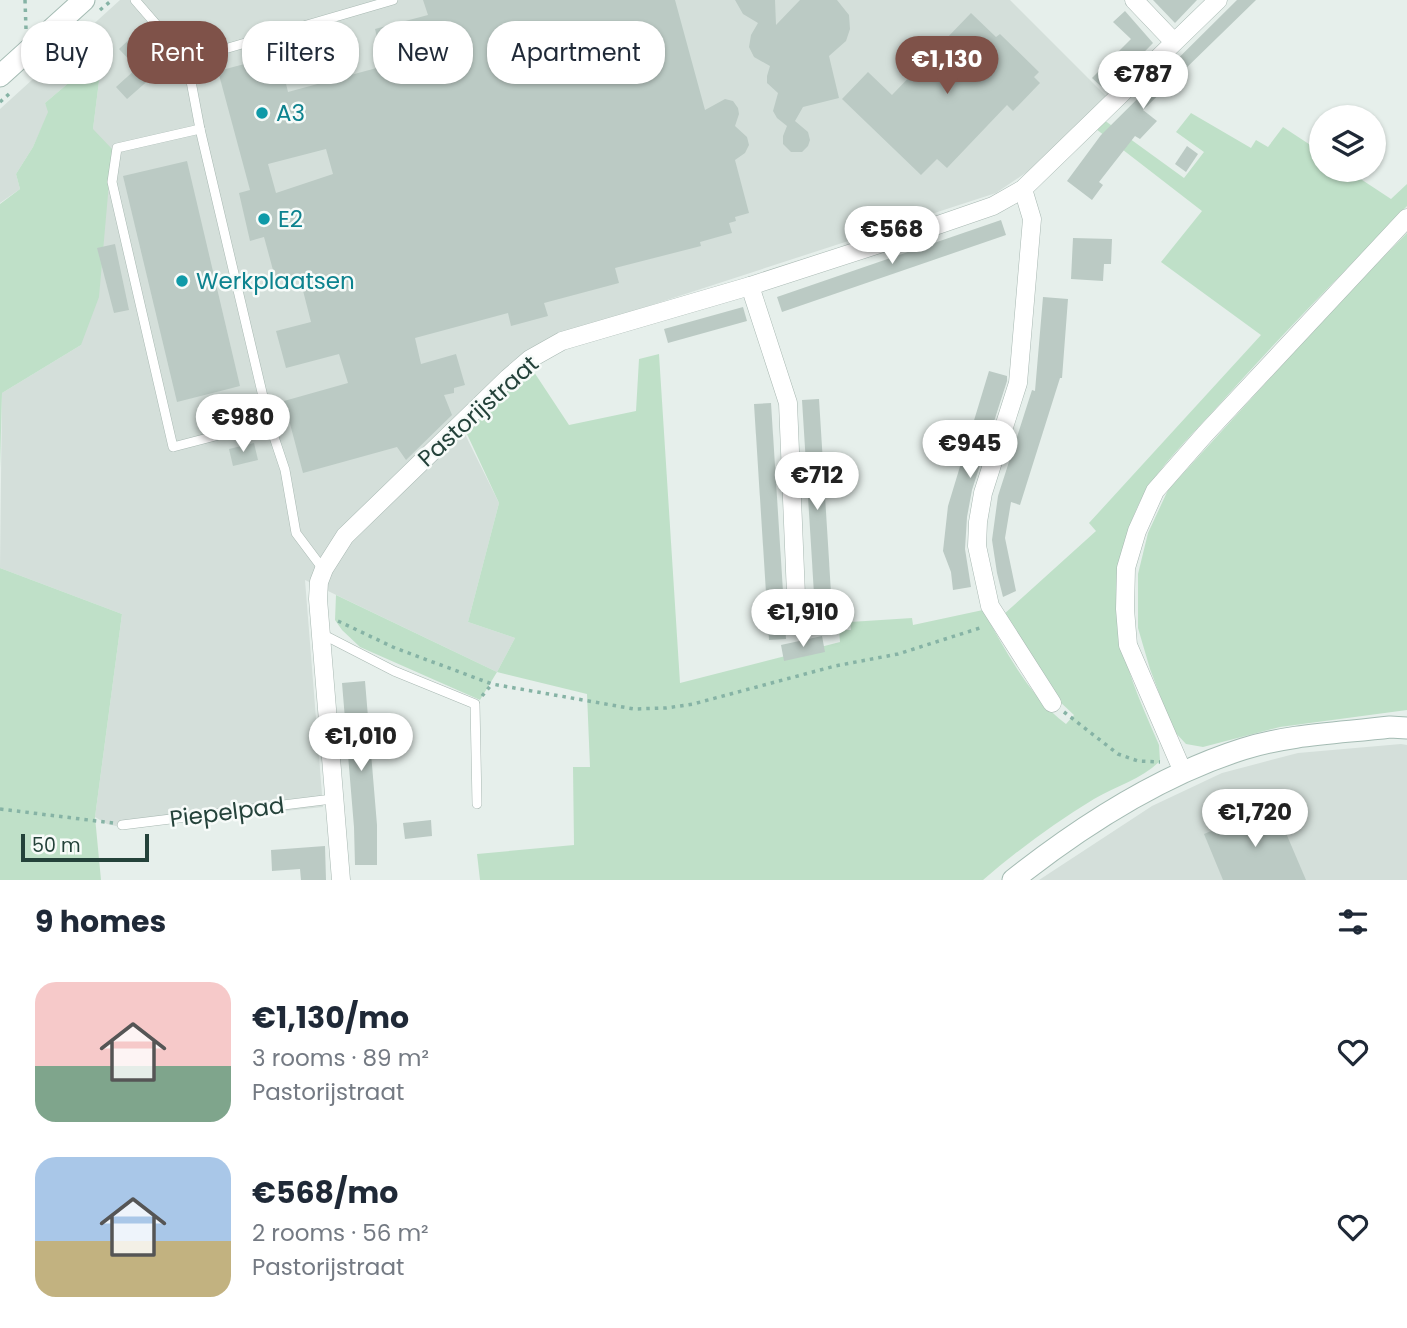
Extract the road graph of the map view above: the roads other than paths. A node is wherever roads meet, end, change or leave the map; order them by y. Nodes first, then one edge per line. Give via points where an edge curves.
1 (84, 0) edge
2 (135, 0) edge
3 (393, 0) edge
4 (1134, 0) edge
5 (1218, 0) edge
6 (153, 21) edge
7 (1174, 43) junction
8 (228, 48) edge
9 (0, 76) edge
10 (192, 84) edge
11 (200, 129) junction
12 (1023, 189) junction
13 (1407, 218) edge
14 (750, 286) junction
15 (269, 422) junction
16 (324, 569) junction
17 (797, 619) dead end
18 (320, 634) junction
19 (1052, 703) road end
20 (1407, 728) edge
21 (1175, 776) junction
22 (332, 799) junction
23 (477, 804) dead end
24 (122, 825) road end
25 (341, 880) edge
26 (1013, 880) edge

1 - 9 street
2 - 6 lane
3 - 8 lane
4 - 7 street
5 - 7 street, Pastorijstraat
7 - 12 street, Pastorijstraat
10 - 11 lane
11 - 15 lane
11 - 15 lane via 117,148 112,181 173,447
12 - 14 street, Pastorijstraat via 993,206
12 - 19 street via 1032,219 1018,383 983,493 979,556 990,606
13 - 21 street via 1155,491 1137,531 1126,568 1128,645
14 - 16 street, Pastorijstraat via 562,341 530,359 345,537
14 - 17 street via 788,403
15 - 16 lane via 285,470 296,533
16 - 18 street via 319,582
18 - 22 street
18 - 23 lane via 475,704
20 - 21 street via 1279,741 1244,749
21 - 26 street via 1086,828
22 - 24 lane, Piepelpad
22 - 25 street

